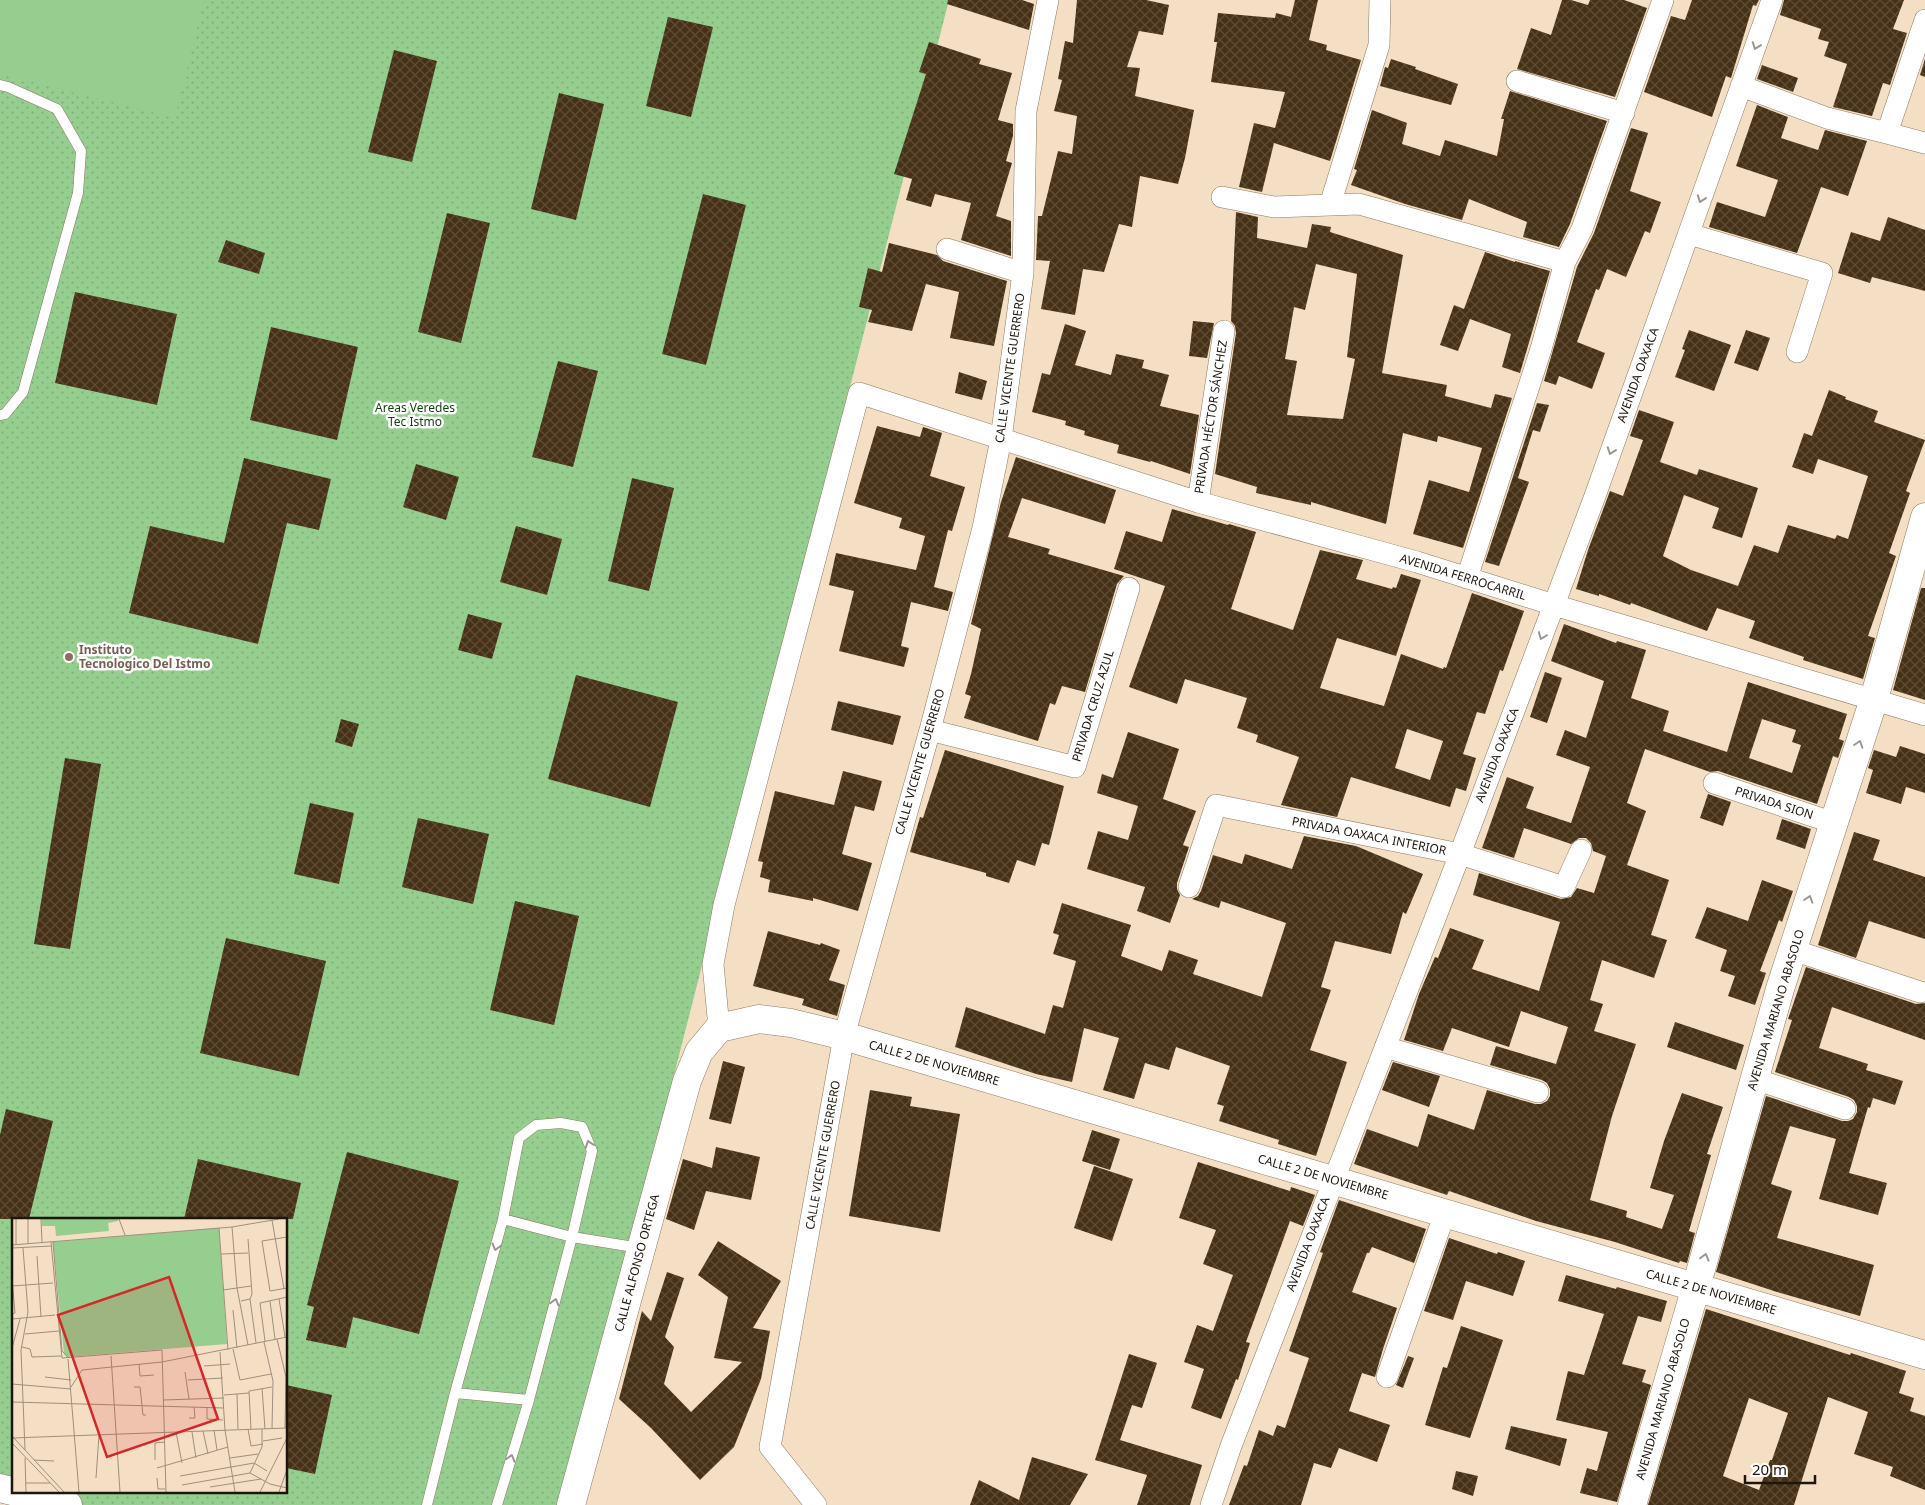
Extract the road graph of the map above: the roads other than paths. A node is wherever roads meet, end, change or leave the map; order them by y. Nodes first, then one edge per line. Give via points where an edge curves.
1 (1048, 0) edge
2 (1380, 0) edge
3 (1663, 0) edge
4 (1772, 0) edge
5 (1925, 20) edge
6 (1517, 81) dead end
7 (0, 85) edge
8 (1742, 86) junction
9 (1624, 113) junction
10 (1887, 133) junction
11 (1925, 143) edge
12 (1222, 197) dead end
13 (1330, 205) junction
14 (1689, 234) junction
15 (948, 249) dead end
16 (1565, 262) junction
17 (1023, 273) junction
18 (1224, 331) dead end
19 (1797, 352) dead end
20 (0, 415) edge
21 (1001, 439) junction
22 (1198, 502) junction
23 (1925, 517) edge
24 (1918, 562) edge
25 (1467, 578) junction
26 (1129, 588) dead end
27 (1554, 605) junction
28 (1874, 699) junction
29 (1925, 715) edge
30 (930, 730) junction
31 (1714, 783) dead end
32 (1834, 823) junction
33 (1581, 850) dead end
34 (1460, 854) junction
35 (1189, 887) dead end
36 (1793, 950) junction
37 (1920, 992) dead end
38 (719, 1028) junction
39 (844, 1036) junction
40 (1385, 1047) junction
41 (1755, 1079) junction
42 (1538, 1092) dead end
43 (1845, 1109) dead end
44 (1333, 1180) junction
45 (1445, 1213) junction
46 (503, 1219) junction
47 (572, 1237) junction
48 (641, 1248) junction
49 (1696, 1287) junction
50 (1925, 1355) edge
51 (1387, 1377) dead end
52 (455, 1393) junction
53 (529, 1400) junction
54 (16, 1492) edge
55 (68, 1505) edge
56 (427, 1505) edge
57 (497, 1505) edge
58 (571, 1505) edge
59 (816, 1505) edge
60 (1211, 1505) edge
61 (1632, 1505) edge

1 - 17 street, CALLE VICENTE GUERRERO via 1026,111
2 - 13 street via 1379,45
3 - 9 street
4 -> 8 street, AVENIDA OAXACA
5 - 10 street
6 - 9 street
7 - 20 lane via 57,110 81,152 78,193 23,392 5,414
8 - 10 street via 1827,118
8 -> 14 street, AVENIDA OAXACA
9 - 16 street via 1582,229
10 - 11 street
12 - 13 street via 1274,207
13 - 16 street via 1359,204
14 - 19 street via 1822,273
14 -> 27 street, AVENIDA OAXACA
15 - 17 street
16 - 25 street via 1541,350
17 - 21 street, CALLE VICENTE GUERRERO
18 - 22 street, PRIVADA HÉCTOR SÁNCHEZ
21 - 22 street, AVENIDA FERROCARRIL
21 - 30 street, CALLE VICENTE GUERRERO via 982,528
21 - 38 street, AVENIDA FERROCARRIL via 859,393 724,905 713,964
22 - 25 street, AVENIDA FERROCARRIL
23 - 24 street, AVENIDA MARIANO ABASOLO
24 - 28 street, AVENIDA MARIANO ABASOLO
25 - 27 street, AVENIDA FERROCARRIL
26 - 30 street, PRIVADA CRUZ AZUL via 1075,767
27 - 28 street, AVENIDA FERROCARRIL
27 -> 34 street, AVENIDA OAXACA
28 - 29 street, AVENIDA FERROCARRIL
32 -> 28 street, AVENIDA MARIANO ABASOLO
30 - 39 street, CALLE VICENTE GUERRERO
31 - 32 street, PRIVADA SION
36 -> 32 street, AVENIDA MARIANO ABASOLO
33 - 34 street, PRIVADA OAXACA INTERIOR via 1564,887
34 - 35 street, PRIVADA OAXACA INTERIOR via 1216,806
34 - 40 street, AVENIDA OAXACA
36 - 37 street
36 - 41 street, AVENIDA MARIANO ABASOLO
38 - 39 street, CALLE 2 DE NOVIEMBRE via 759,1019
38 - 48 street, CALLE ALFONSO ORTEGA via 699,1052 687,1081
39 - 44 street, CALLE 2 DE NOVIEMBRE
39 - 59 street, CALLE VICENTE GUERRERO via 770,1446
40 - 42 street
40 - 44 street, AVENIDA OAXACA
41 - 43 street
49 -> 41 street, AVENIDA MARIANO ABASOLO
44 - 45 street, CALLE 2 DE NOVIEMBRE
44 - 60 street, AVENIDA OAXACA
45 - 49 street, CALLE 2 DE NOVIEMBRE
45 - 51 street
46 - 47 lane
47 -> 46 lane via 592,1151 582,1127 561,1123 536,1125 518,1138
46 -> 52 lane
47 - 48 lane
53 -> 47 lane
48 - 58 street, CALLE ALFONSO ORTEGA
49 - 50 street, CALLE 2 DE NOVIEMBRE
49 - 61 street, AVENIDA MARIANO ABASOLO
52 - 53 lane
52 - 56 lane
57 -> 53 lane
54 - 55 street

